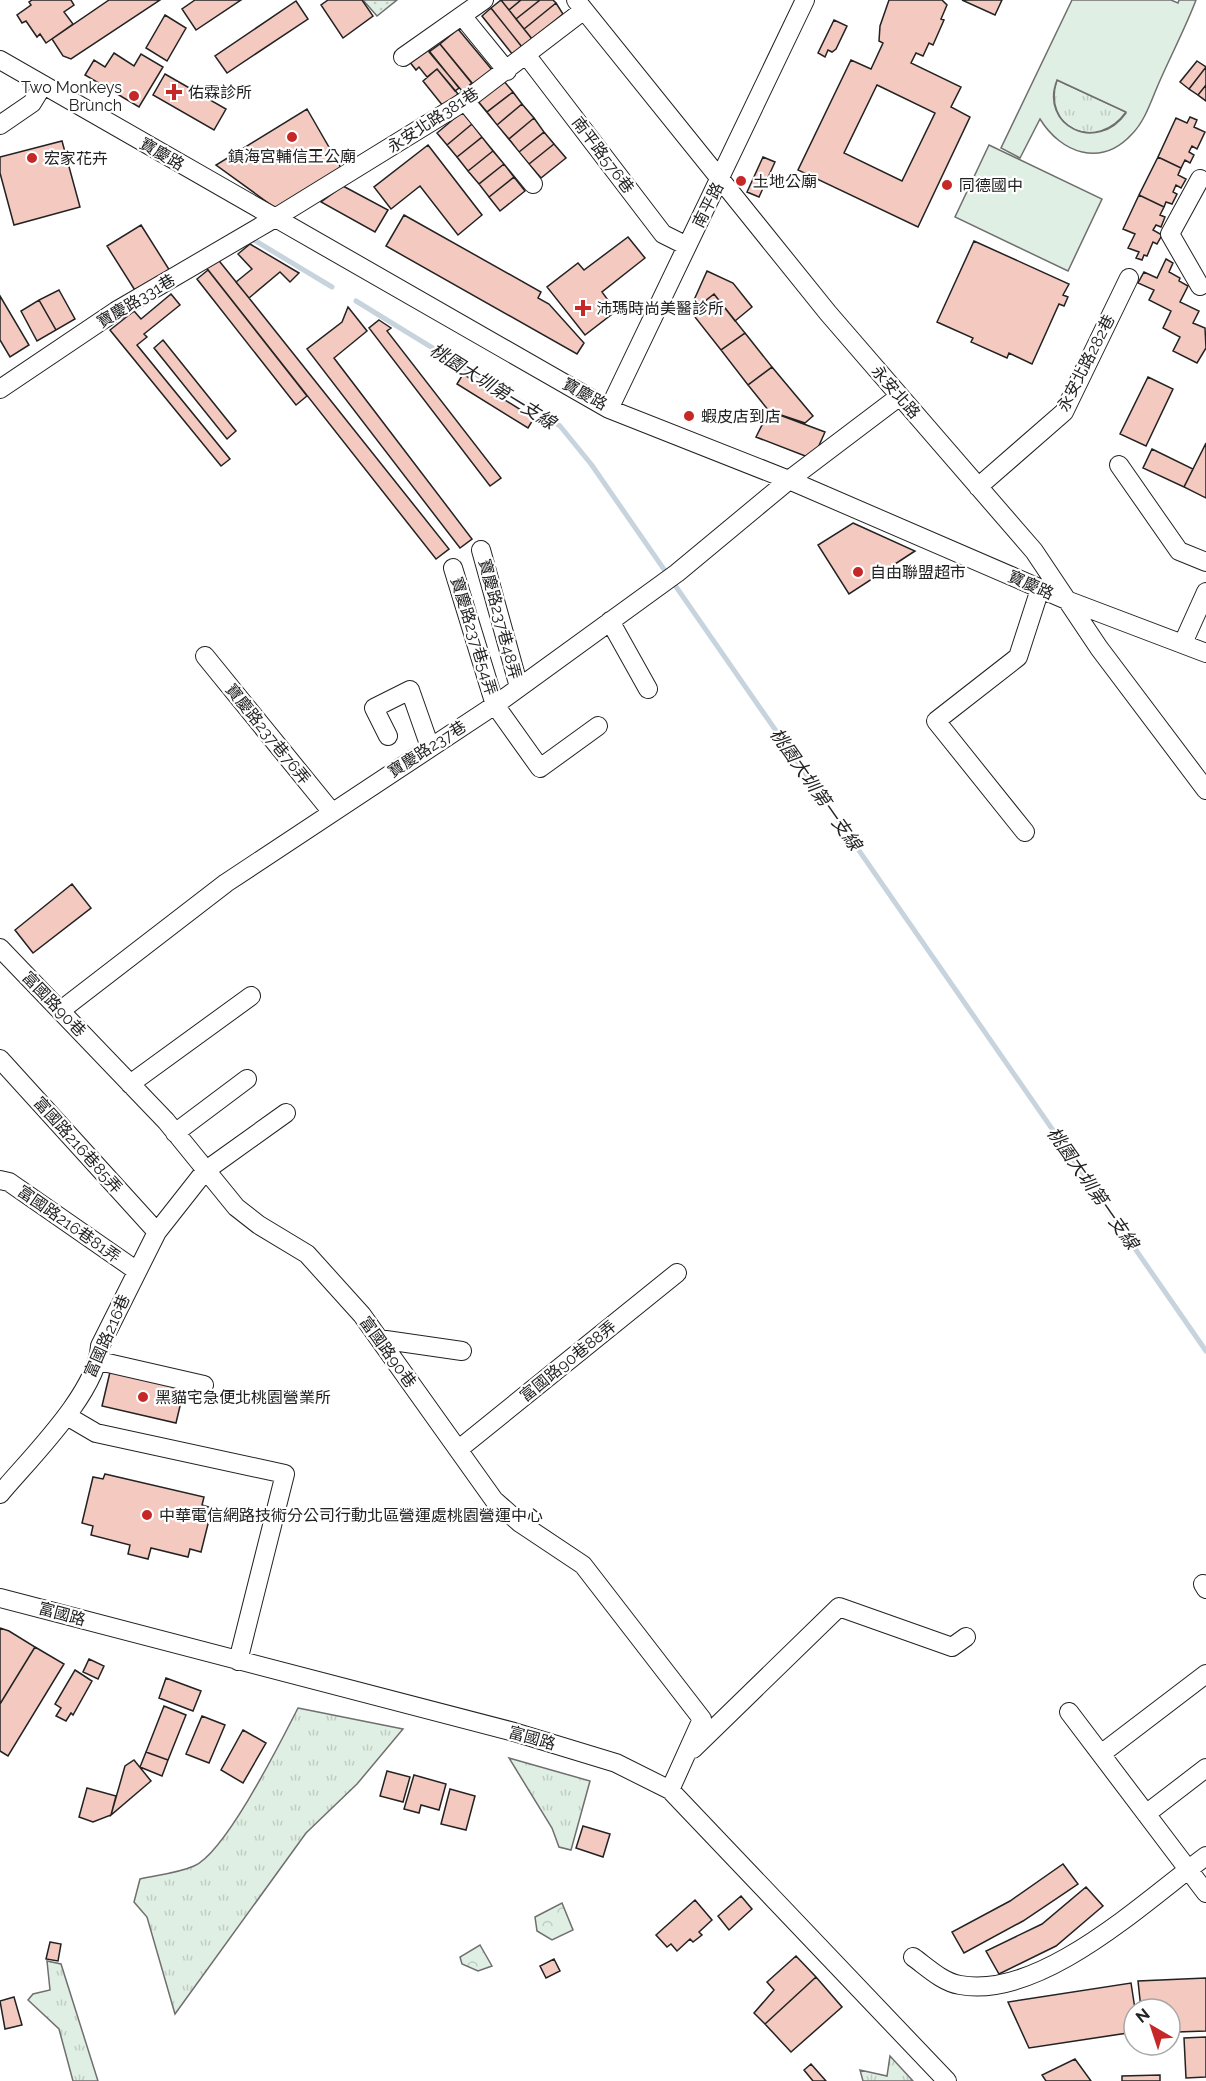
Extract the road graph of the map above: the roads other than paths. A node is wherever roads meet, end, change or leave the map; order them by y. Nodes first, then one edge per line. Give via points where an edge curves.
1 (484, 0) edge
2 (805, 0) edge
3 (580, 5) edge
4 (463, 17) junction
5 (527, 56) junction
6 (403, 57) dead end
7 (0, 60) edge
8 (507, 70) junction
9 (43, 85) junction
10 (465, 101) junction
11 (0, 124) edge
12 (1200, 179) dead end
13 (720, 181) junction
14 (533, 184) dead end
15 (275, 218) junction
16 (687, 246) junction
17 (1129, 278) dead end
18 (1204, 287) edge
19 (0, 389) edge
20 (900, 396) junction
21 (609, 409) junction
22 (1119, 465) dead end
23 (789, 480) junction
24 (978, 487) junction
25 (481, 550) dead end
26 (1206, 562) edge
27 (453, 568) dead end
28 (1040, 589) junction
29 (1206, 592) edge
30 (1070, 602) junction
31 (610, 621) junction
32 (1183, 643) junction
33 (1206, 653) edge
34 (204, 656) dead end
35 (519, 687) junction
36 (648, 689) dead end
37 (495, 705) junction
38 (598, 726) dead end
39 (388, 736) dead end
40 (430, 747) junction
41 (1206, 790) edge
42 (331, 811) junction
43 (1025, 832) dead end
44 (0, 948) edge
45 (250, 996) dead end
46 (60, 1011) junction
47 (0, 1059) edge
48 (247, 1079) dead end
49 (130, 1084) junction
50 (286, 1113) dead end
51 (175, 1133) junction
52 (205, 1171) junction
53 (0, 1180) edge
54 (157, 1232) junction
55 (137, 1271) junction
56 (677, 1273) dead end
57 (379, 1339) junction
58 (462, 1351) dead end
59 (99, 1361) junction
60 (204, 1386) dead end
61 (67, 1416) junction
62 (459, 1449) junction
63 (0, 1494) edge
64 (0, 1598) edge
65 (966, 1637) dead end
66 (238, 1661) junction
67 (1206, 1674) edge
68 (1069, 1712) dead end
69 (1101, 1754) junction
70 (685, 1757) junction
71 (1206, 1768) edge
72 (670, 1790) junction
73 (1146, 1814) junction
74 (1206, 1856) edge
75 (1188, 1869) junction
76 (1206, 1893) edge
77 (913, 1957) dead end
78 (947, 2081) edge

1 - 4 street
2 - 13 street, 南平路
3 - 5 street, 永安北路381巷
3 - 13 street, 永安北路
4 - 6 street
4 - 8 street
5 - 8 street, 永安北路381巷
5 - 16 street, 南平路576巷 via 663,234
7 - 9 street, 寶慶路
8 - 10 street, 永安北路381巷
9 - 11 street via 32,103
9 - 15 street, 寶慶路
10 - 14 street
10 - 15 street, 永安北路381巷
12 - 18 street via 1170,234
13 - 16 street, 南平路
13 - 20 street, 永安北路
15 - 19 street, 寶慶路331巷 via 116,311
15 - 21 street, 寶慶路
16 - 21 street, 南平路
17 - 24 street, 永安北路282巷 via 1064,412
20 - 23 street, 寶慶路237巷
20 - 24 street, 永安北路
21 - 23 street, 寶慶路
22 - 26 street via 1179,551
23 - 28 street, 寶慶路
23 - 31 street, 寶慶路237巷 via 677,573
24 - 30 street, 永安北路 via 1034,551
25 - 35 street, 寶慶路237巷48弄
27 - 37 street, 寶慶路237巷54弄
28 - 30 street, 寶慶路
28 - 43 street via 1018,657 936,721
29 - 32 street
30 - 32 street, 寶慶路
30 - 41 street, 永安北路 via 1099,648
31 - 35 street, 寶慶路237巷
31 - 36 street
32 - 33 street, 寶慶路
34 - 42 street, 寶慶路237巷76弄
35 - 37 street, 寶慶路237巷
37 - 38 street, 寶慶路237巷54弄 via 540,768
37 - 40 street, 寶慶路237巷
39 - 40 street via 374,708 410,690
40 - 42 street, 寶慶路237巷
42 - 46 street, 寶慶路237巷 via 226,883
44 - 46 street, 富國路90巷
45 - 49 street
46 - 49 street, 富國路90巷
47 - 54 street, 富國路216巷85弄
48 - 51 street
49 - 51 street, 富國路90巷
50 - 52 street, 富國路216巷
51 - 52 street, 富國路90巷
52 - 54 street, 富國路216巷
52 - 57 street, 富國路90巷 via 236,1207 259,1226 307,1254
53 - 55 street, 富國路216巷81弄 via 9,1182
54 - 55 street, 富國路216巷
55 - 59 street, 富國路216巷 via 100,1346
56 - 62 street, 富國路90巷88弄
57 - 58 street
57 - 62 street, 富國路90巷
59 - 60 street
59 - 61 street, 富國路216巷
61 - 63 street, 富國路216巷
61 - 66 street via 96,1433 285,1474
62 - 70 street, 富國路90巷 via 494,1500 520,1523 583,1565 702,1719
64 - 66 street, 富國路
65 - 70 street via 951,1647 839,1607
66 - 72 street, 富國路 via 514,1732 616,1763
67 - 69 street
68 - 69 street
69 - 73 street
70 - 72 street, 富國路90巷
71 - 73 street
72 - 78 street, 富國路
73 - 75 street
74 - 75 street
75 - 76 street
75 - 77 street via 1069,1958 1003,1985 960,1985 940,1977

